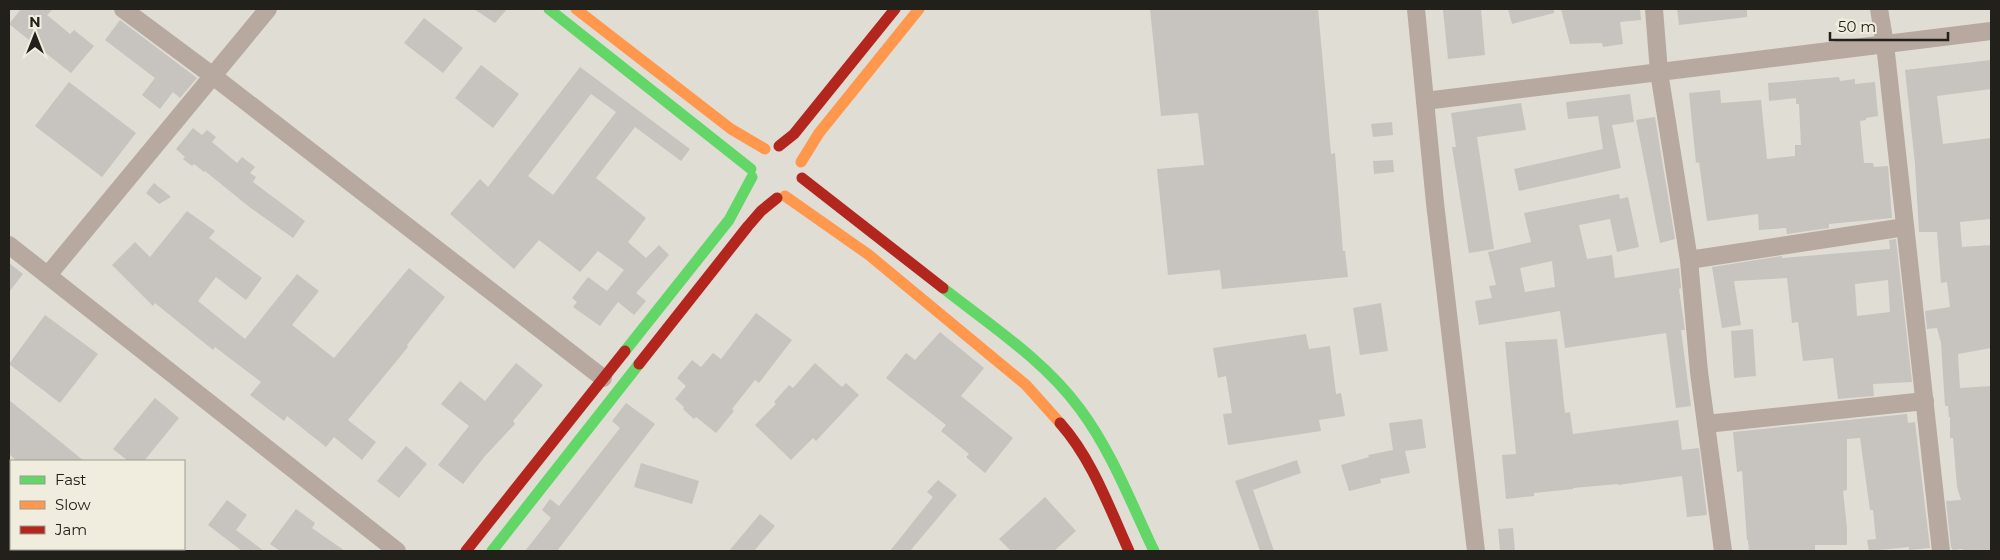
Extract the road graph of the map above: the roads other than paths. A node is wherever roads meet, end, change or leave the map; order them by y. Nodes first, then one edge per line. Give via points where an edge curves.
1 (123, 9) edge
2 (268, 9) edge
3 (549, 9) edge
4 (576, 9) edge
5 (895, 9) edge
6 (919, 9) edge
7 (1416, 9) edge
8 (1654, 9) edge
9 (1879, 9) edge
10 (1991, 31) edge
11 (1885, 44) junction
12 (1659, 72) junction
13 (213, 76) junction
14 (1425, 101) junction
15 (765, 149) junction
16 (792, 153) junction
17 (751, 173) junction
18 (802, 178) junction
19 (781, 197) junction
20 (1905, 227) junction
21 (9, 245) edge
22 (1689, 260) junction
23 (48, 275) junction
24 (603, 378) junction
25 (1925, 401) junction
26 (1706, 424) junction
27 (398, 551) edge
28 (466, 551) edge
29 (492, 551) edge
30 (1129, 551) edge
31 (1154, 551) edge
32 (1476, 551) edge
33 (1722, 551) edge
34 (1940, 551) edge

1 - 13 street
2 - 13 street
3 - 17 main road
4 - 15 main road via 724,124
5 - 16 main road via 794,134
6 - 16 main road via 819,133
7 - 14 street
8 - 12 street
9 - 11 street
10 - 11 street
11 - 12 street
11 - 20 street
12 - 14 street
12 - 22 street
13 - 23 street
13 - 24 street
14 - 32 street
15 - 16 main road
15 - 17 main road via 754,161
16 - 18 main road
17 - 19 main road via 760,192
17 - 24 main road via 729,220
18 - 19 main road via 793,193
18 - 31 main road via 1015,346 1067,395 1091,425 1112,462
19 - 29 main road via 761,211 748,226
19 - 30 main road via 869,255 1026,385 1071,435 1089,464
20 - 22 street
20 - 25 street
21 - 23 street
22 - 26 street
23 - 27 street
24 - 28 main road
25 - 26 street
25 - 34 street
26 - 33 street

